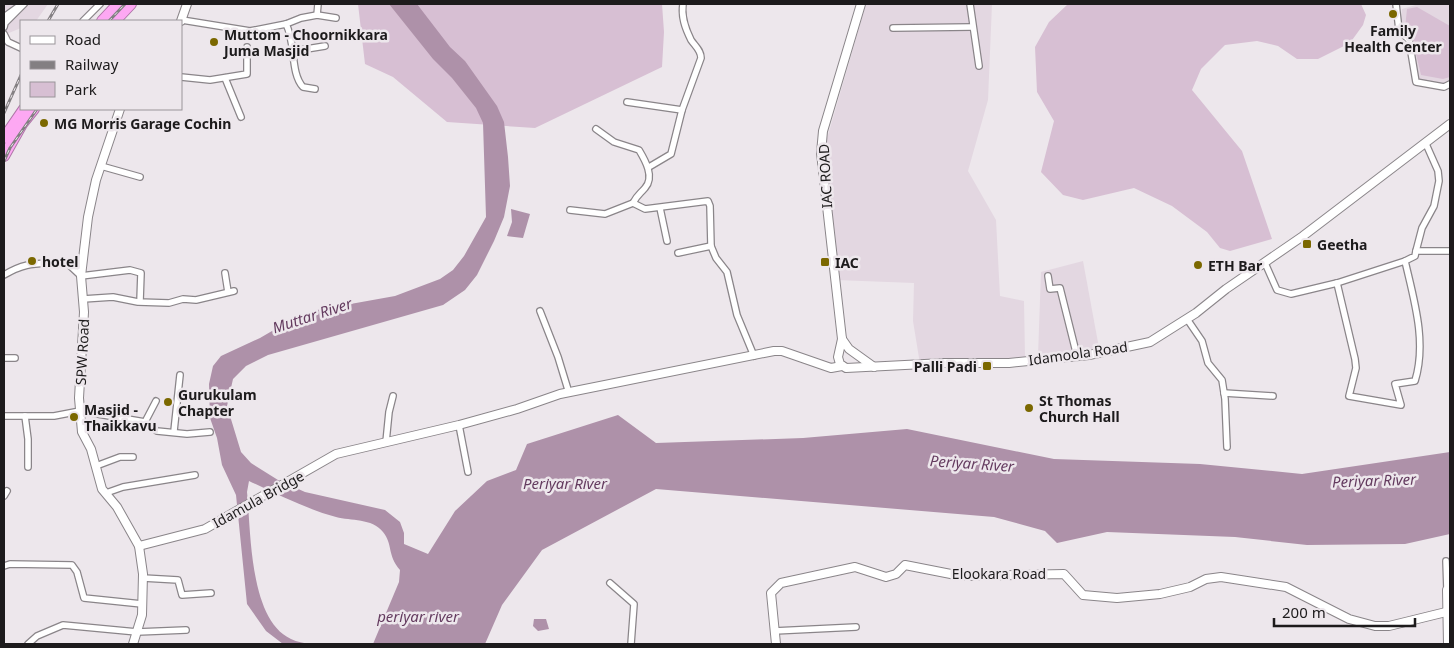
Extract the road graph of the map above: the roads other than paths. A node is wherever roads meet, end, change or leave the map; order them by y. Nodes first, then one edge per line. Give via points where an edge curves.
1 (23, 4) edge
2 (100, 4) edge
3 (118, 4) edge
4 (131, 4) edge
5 (187, 4) edge
6 (318, 4) edge
7 (683, 4) edge
8 (861, 4) edge
9 (970, 4) edge
10 (1396, 4) edge
11 (317, 15) junction
12 (4, 17) edge
13 (336, 18) dead end
14 (84, 20) edge
15 (103, 20) edge
16 (116, 20) edge
17 (182, 21) edge
18 (286, 24) junction
19 (971, 27) junction
20 (4, 28) edge
21 (893, 28) dead end
22 (4, 34) edge
23 (326, 46) dead end
24 (247, 47) dead end
25 (20, 48) edge
26 (294, 51) junction
27 (979, 66) dead end
28 (182, 77) edge
29 (225, 78) junction
30 (1450, 84) edge
31 (315, 89) dead end
32 (627, 102) dead end
33 (23, 110) edge
34 (33, 110) edge
35 (120, 110) edge
36 (682, 110) junction
37 (241, 118) dead end
38 (1450, 124) edge
39 (596, 129) dead end
40 (4, 138) edge
41 (1426, 144) junction
42 (4, 156) edge
43 (101, 166) junction
44 (649, 167) junction
45 (140, 177) dead end
46 (633, 203) junction
47 (660, 208) junction
48 (570, 210) dead end
49 (667, 241) dead end
50 (712, 246) junction
51 (1416, 251) junction
52 (1450, 251) edge
53 (678, 253) dead end
54 (1405, 262) junction
55 (1265, 264) junction
56 (225, 273) dead end
57 (4, 275) edge
58 (81, 276) junction
59 (1048, 276) dead end
60 (1337, 283) junction
61 (83, 299) junction
62 (140, 301) junction
63 (540, 310) dead end
64 (1187, 319) junction
65 (842, 339) junction
66 (840, 352) junction
67 (852, 352) junction
68 (754, 356) junction
69 (1077, 356) junction
70 (4, 358) edge
71 (15, 358) dead end
72 (842, 366) junction
73 (874, 366) junction
74 (851, 367) junction
75 (180, 375) dead end
76 (1224, 392) junction
77 (569, 393) junction
78 (393, 396) dead end
79 (1273, 396) dead end
80 (156, 402) dead end
81 (80, 412) junction
82 (4, 416) edge
83 (24, 416) junction
84 (145, 422) junction
85 (459, 425) junction
86 (174, 431) junction
87 (210, 432) dead end
88 (386, 442) junction
89 (1227, 447) dead end
90 (133, 457) dead end
91 (96, 466) junction
92 (28, 467) dead end
93 (468, 472) dead end
94 (195, 475) dead end
95 (106, 493) junction
96 (139, 546) junction
97 (1446, 562) dead end
98 (4, 566) edge
99 (143, 578) junction
100 (610, 583) dead end
101 (1448, 591) edge
102 (211, 593) dead end
103 (142, 604) junction
104 (1446, 612) junction
105 (856, 627) dead end
106 (186, 630) dead end
107 (774, 631) junction
108 (138, 632) junction
109 (28, 644) edge
110 (133, 644) edge
111 (631, 644) edge
112 (776, 644) edge
113 (1448, 644) edge

1 - 12 street
1 - 20 street
2 - 14 street
3 - 15 highway
4 - 16 highway
5 - 17 main road
6 - 11 street
7 - 36 street via 681,15 701,58
8 - 65 main road, IAC ROAD via 824,131 821,153
9 - 19 street
10 - 30 street via 1399,30 1409,40 1416,82 1444,87
11 - 13 street
11 - 18 street
17 - 18 street via 250,30
18 - 26 street via 292,35
19 - 21 street
19 - 27 street
22 - 25 street via 8,42
23 - 26 street
24 - 29 street via 247,74
26 - 31 street via 298,80 303,87
28 - 29 street
29 - 37 street
32 - 36 street
33 - 40 highway
34 - 42 highway
35 - 43 main road, SPW Road
36 - 44 street via 671,154
38 - 41 main road, Idamoola Road
39 - 44 street via 614,142 639,150
41 - 51 street via 1439,181 1434,206 1422,228
41 - 55 main road, Idamoola Road
43 - 45 street
43 - 58 main road, SPW Road via 88,217
44 - 46 street via 646,187 637,193
46 - 47 street via 645,209
46 - 48 street via 605,214
47 - 49 street
47 - 50 street via 708,201
50 - 53 street
50 - 68 street via 716,258 727,272 737,315
51 - 52 street
51 - 54 street via 1416,256
54 - 60 street
54 - 60 street via 1420,326 1415,381 1395,384 1401,405 1349,396 1356,368
55 - 60 street via 1282,293 1291,294
55 - 64 main road, Idamoola Road
56 - 62 street via 231,291 179,302
57 - 58 street via 18,267 39,262 66,262
58 - 61 main road, SPW Road
58 - 62 street via 130,270 141,273
59 - 69 street via 1050,289 1060,288
61 - 62 street via 113,297
61 - 81 main road, SPW Road
63 - 77 street
64 - 69 main road, Idamoola Road via 1150,342
64 - 76 street via 1202,341 1208,363 1222,380
65 - 66 main road
65 - 67 main road, IAC ROAD
66 - 67 main road
66 - 72 main road via 838,360
67 - 73 main road, IAC ROAD
67 - 74 main road via 855,363
68 - 72 main road, Idamula Bridge via 782,351 831,368
68 - 77 main road, Idamula Bridge
69 - 73 main road, Idamoola Road via 1009,363
70 - 71 street
72 - 74 main road
73 - 74 main road, Idamoola Road
75 - 86 street
76 - 79 street
76 - 89 street
77 - 85 main road, Idamula Bridge
78 - 88 street
80 - 84 street
81 - 83 street
81 - 84 street
81 - 91 main road, SPW Road via 82,432
82 - 83 street
83 - 92 street
84 - 86 street via 157,431
85 - 88 main road, Idamula Bridge
85 - 93 street
86 - 87 street via 187,434
88 - 96 main road, Idamula Bridge via 336,454 205,529
90 - 91 street via 120,457
91 - 95 main road, SPW Road
94 - 95 street via 123,487
95 - 96 main road, SPW Road
96 - 99 main road, SPW Road
97 - 101 street
98 - 103 street via 72,565 84,598
99 - 102 street via 178,580 182,594
99 - 103 main road, SPW Road
100 - 111 street via 634,604
101 - 104 main road
103 - 108 main road, SPW Road
104 - 107 main road, Elookara Road via 1390,626 1375,626 1349,619 1286,587 1225,577 1206,579 1190,587 1160,594 1117,598 1083,595 1064,574 961,576 905,565 896,574 886,577 855,567 781,583 771,593
104 - 113 main road
105 - 107 street
106 - 108 street
107 - 112 main road, Elookara Road
108 - 109 street via 63,625 37,636
108 - 110 main road, SPW Road

